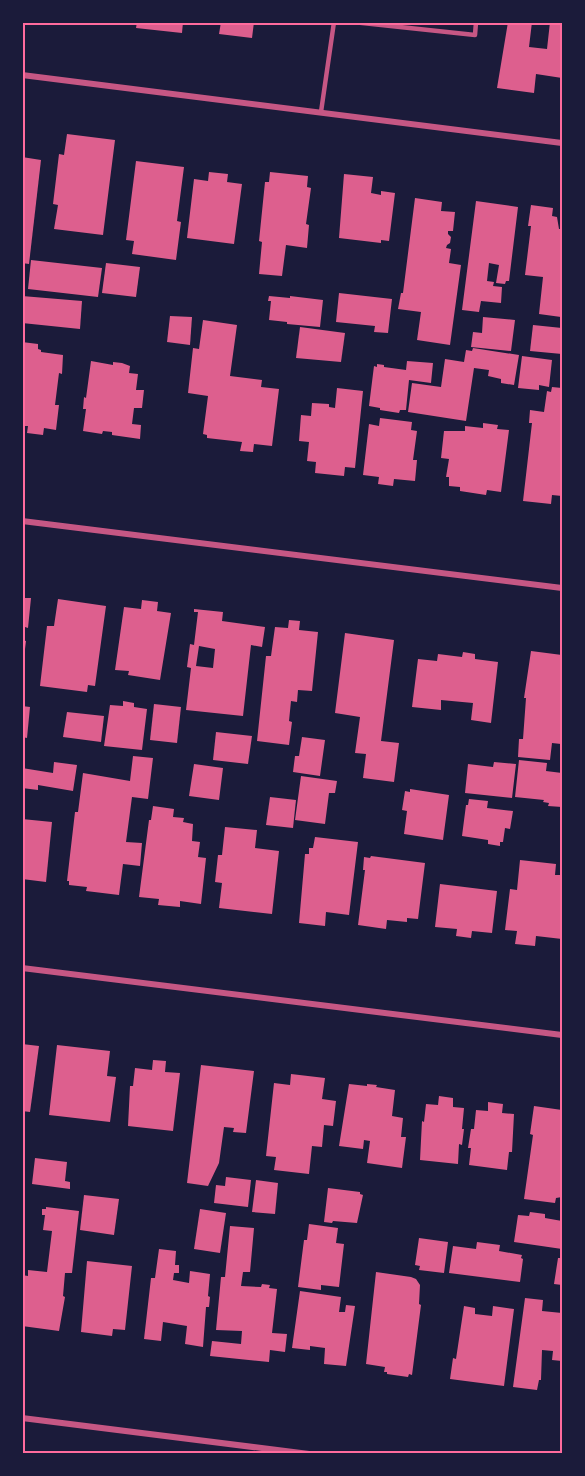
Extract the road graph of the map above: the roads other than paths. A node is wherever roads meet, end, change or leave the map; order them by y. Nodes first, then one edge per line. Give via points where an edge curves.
1 (334, 22) edge
2 (353, 22) edge
3 (476, 22) edge
4 (22, 75) edge
5 (321, 112) junction
6 (562, 143) edge
7 (22, 521) edge
8 (562, 588) edge
9 (22, 968) edge
10 (562, 1035) edge
11 (22, 1418) edge
12 (309, 1454) edge

1 - 5 lane
2 - 3 lane via 475,35
4 - 5 street
5 - 6 street
7 - 8 street
9 - 10 street
11 - 12 street

